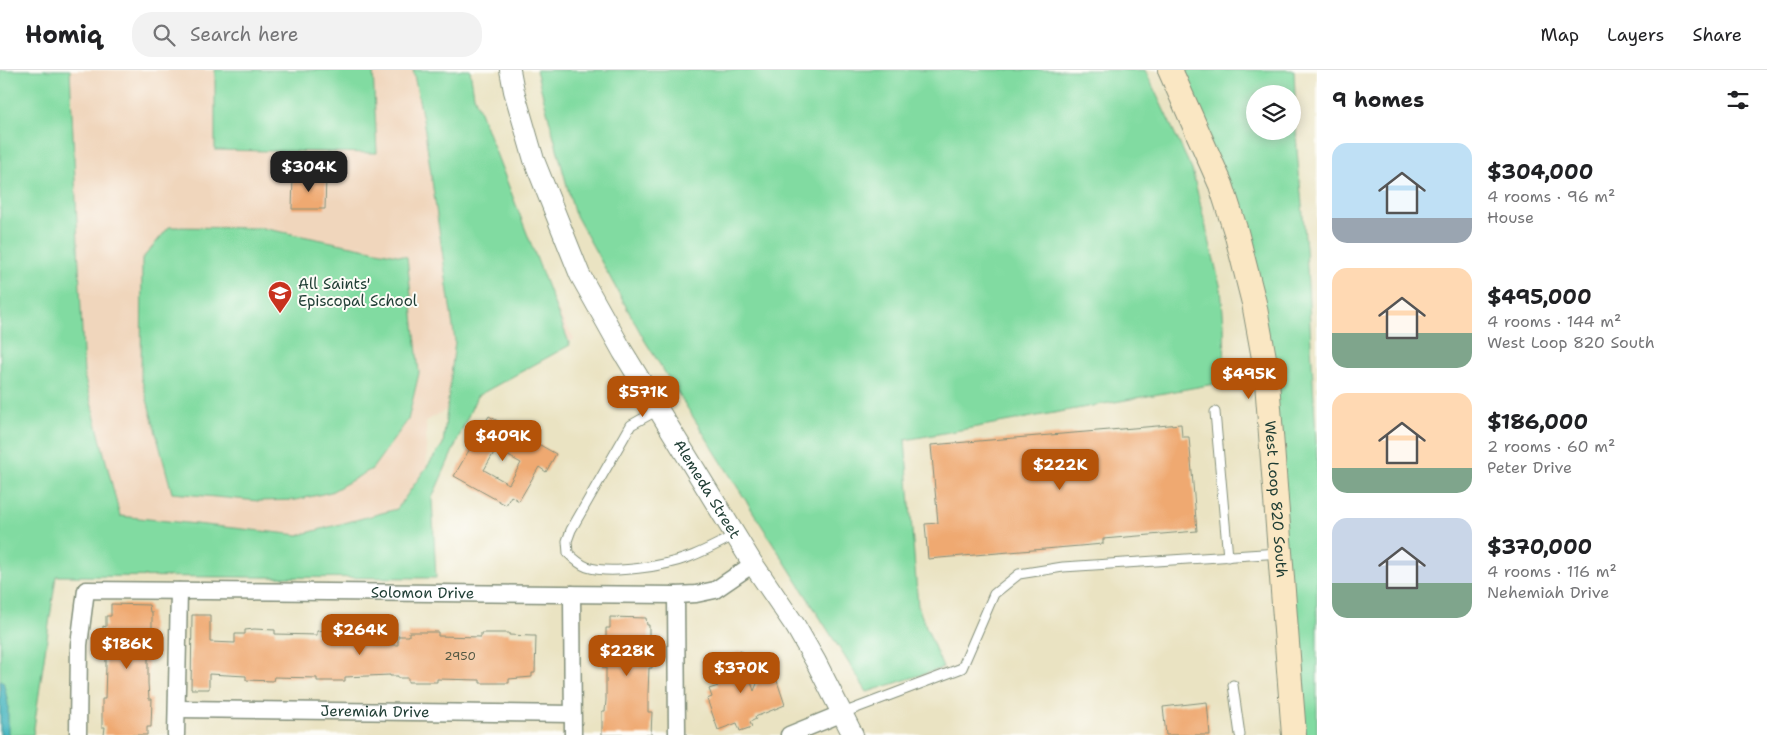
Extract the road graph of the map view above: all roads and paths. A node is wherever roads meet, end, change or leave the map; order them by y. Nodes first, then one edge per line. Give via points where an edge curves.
1 (510, 70) edge
2 (1170, 70) edge
3 (658, 410) junction
4 (1215, 412) dead end
5 (735, 535) junction
6 (1280, 554) junction
7 (1228, 557) junction
8 (752, 564) junction
9 (179, 591) junction
10 (572, 594) junction
11 (676, 595) junction
12 (1234, 685) dead end
13 (177, 709) junction
14 (843, 712) junction
15 (572, 714) junction
16 (78, 735) edge
17 (176, 735) edge
18 (573, 735) edge
19 (677, 735) edge
20 (789, 735) edge
21 (852, 735) edge
22 (1240, 735) edge
23 (1294, 735) edge

1 - 3 street, Alemeda Street via 534,160 580,275
2 - 6 main road, West Loop 820 South via 1221,185 1254,303 1266,369
3 - 5 street, Alemeda Street
3 - 5 lane via 631,425 571,530 568,553 586,567 606,570 636,568 690,557
4 - 7 lane
5 - 8 street, Alemeda Street
6 - 7 lane
6 - 23 main road, West Loop 820 South
7 - 14 lane via 1063,567 1019,574 994,594 962,668
8 - 11 street, Solomon Drive via 715,590
8 - 14 street, Alemeda Street via 796,627
9 - 10 street, Solomon Drive
9 - 13 street
9 - 16 street, Solomon Drive via 86,590 78,645
10 - 11 street, Solomon Drive
10 - 15 street
11 - 19 street
12 - 22 lane
13 - 15 street, Jeremiah Drive
13 - 17 street
14 - 20 street
14 - 21 street, Alemeda Street
15 - 18 street

